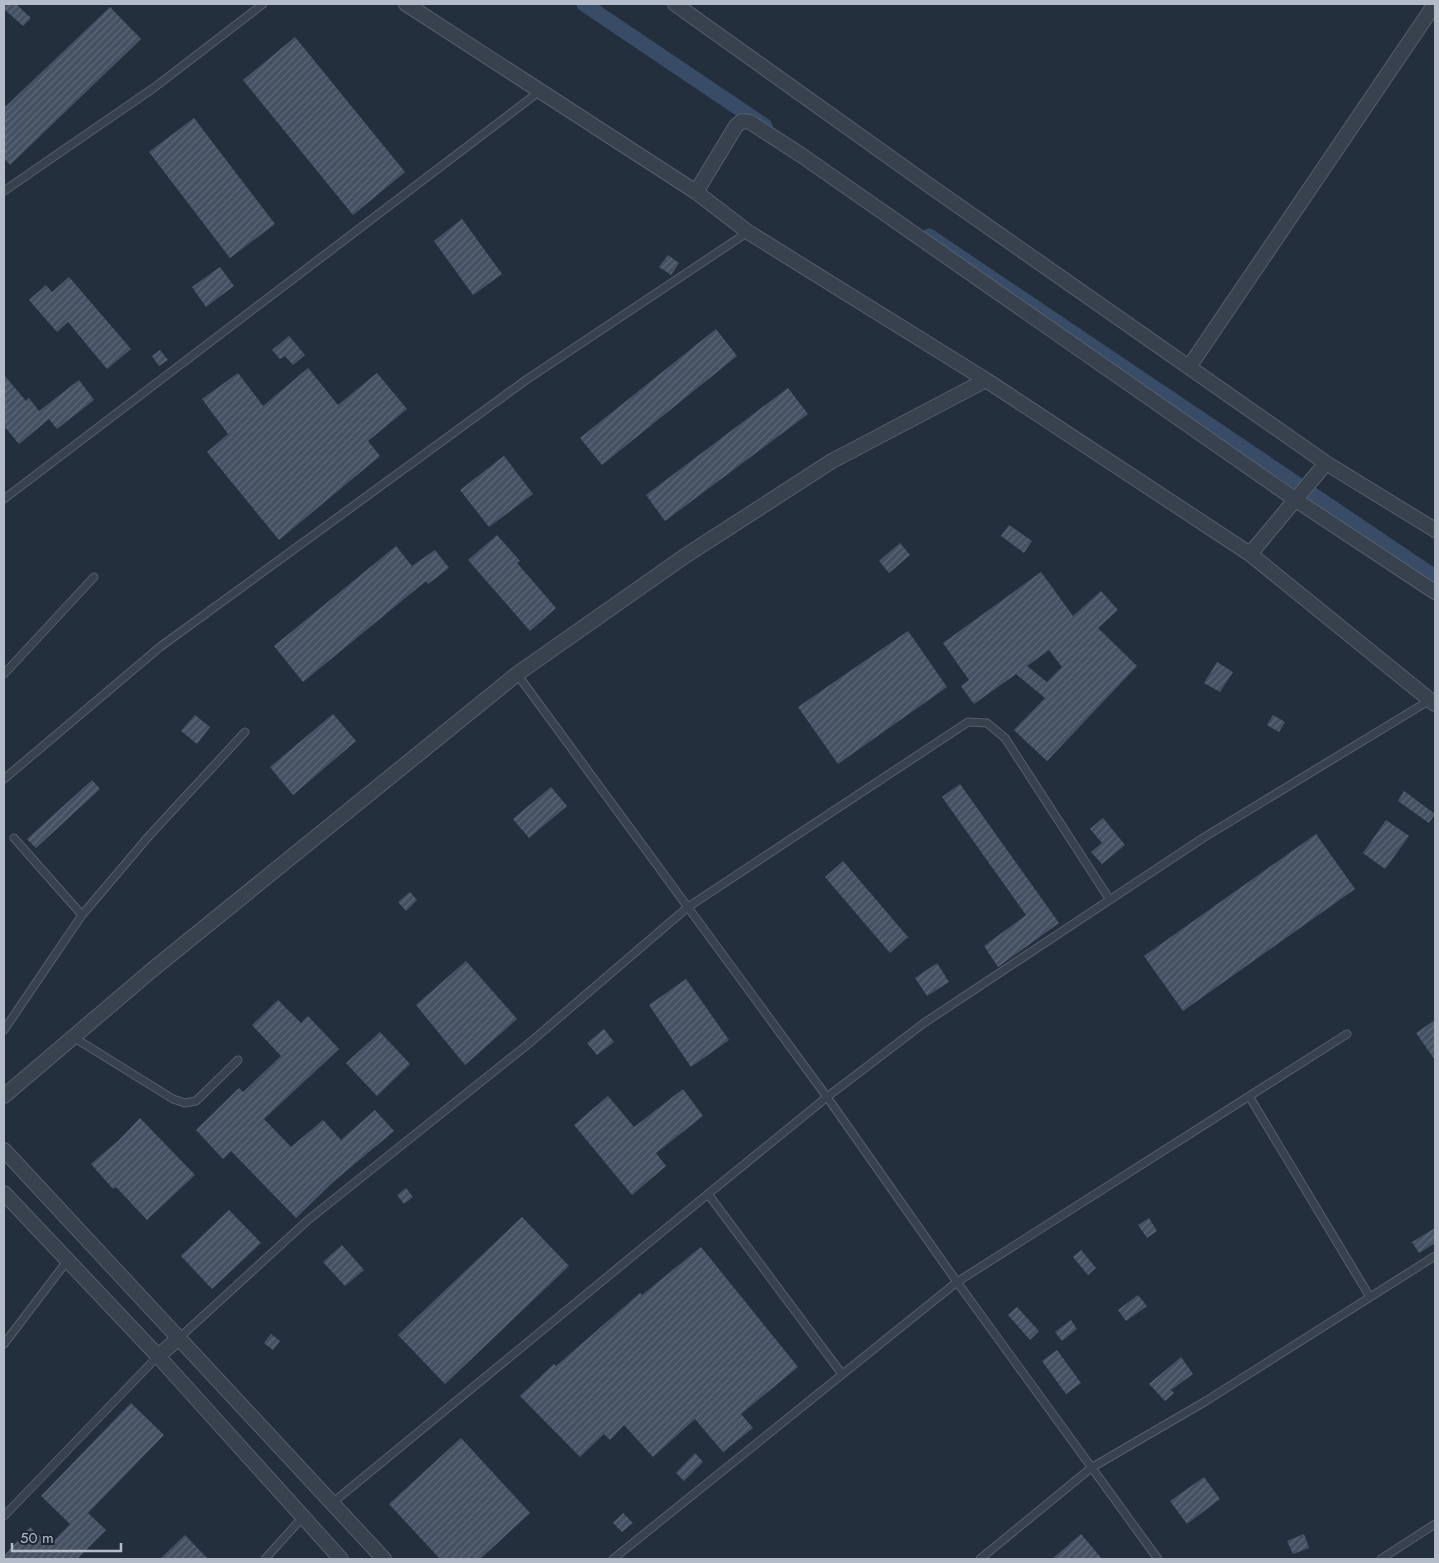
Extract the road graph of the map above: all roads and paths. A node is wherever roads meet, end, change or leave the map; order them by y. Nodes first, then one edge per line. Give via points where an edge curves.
1 (263, 4) edge
2 (406, 4) edge
3 (675, 4) edge
4 (1435, 4) edge
5 (540, 91) junction
6 (4, 191) edge
7 (696, 192) junction
8 (748, 232) junction
9 (1189, 367) junction
10 (986, 380) junction
11 (1326, 464) junction
12 (4, 499) edge
13 (1296, 500) junction
14 (1435, 530) edge
15 (1250, 554) junction
16 (94, 577) dead end
17 (1435, 592) edge
18 (4, 674) edge
19 (517, 674) junction
20 (1433, 702) edge
21 (245, 732) dead end
22 (4, 779) edge
23 (14, 838) dead end
24 (1110, 900) junction
25 (688, 907) junction
26 (82, 915) junction
27 (4, 1030) edge
28 (1347, 1034) dead end
29 (73, 1037) junction
30 (238, 1060) dead end
31 (4, 1096) edge
32 (1250, 1096) junction
33 (827, 1097) junction
34 (4, 1150) edge
35 (4, 1192) edge
36 (708, 1194) junction
37 (1435, 1256) edge
38 (67, 1261) junction
39 (957, 1282) junction
40 (1370, 1297) junction
41 (178, 1339) junction
42 (4, 1344) edge
43 (158, 1356) junction
44 (842, 1374) junction
45 (1091, 1468) junction
46 (330, 1504) junction
47 (4, 1516) edge
48 (302, 1518) junction
49 (1435, 1524) edge
50 (264, 1559) edge
51 (341, 1559) edge
52 (384, 1559) edge
53 (613, 1559) edge
54 (980, 1559) edge
55 (1158, 1559) edge
56 (1381, 1559) edge

1 - 6 lane via 155,87
2 - 5 street
3 - 9 street
4 - 9 street
5 - 7 street
5 - 12 lane
7 - 8 street
7 - 13 street via 736,126 742,121 750,122
8 - 10 street
8 - 22 lane via 526,380 160,647
9 - 11 street
10 - 15 street
10 - 19 street via 832,461 685,556
11 - 13 street
11 - 14 street
13 - 15 street
13 - 17 street
15 - 20 street
16 - 18 lane
19 - 25 lane
19 - 29 street
20 - 24 lane via 1203,838
21 - 26 lane via 149,836
23 - 26 lane
24 - 25 lane via 1005,738 987,723 968,722
24 - 33 lane via 924,1023
25 - 33 lane
25 - 41 lane via 527,1045 308,1220
26 - 27 lane
28 - 32 lane
29 - 30 lane via 173,1099 185,1102 196,1101
29 - 31 street
32 - 39 lane
32 - 40 lane
33 - 36 lane
33 - 39 lane
34 - 41 street
35 - 38 street
36 - 44 lane
36 - 46 lane
37 - 40 lane
38 - 42 lane
38 - 43 street
39 - 44 lane
39 - 45 lane
40 - 45 lane via 1206,1401
41 - 43 street
41 - 46 street
43 - 47 lane
43 - 48 street
44 - 53 lane
45 - 54 lane
45 - 55 lane
46 - 52 street
48 - 50 lane
48 - 51 street
49 - 56 lane

